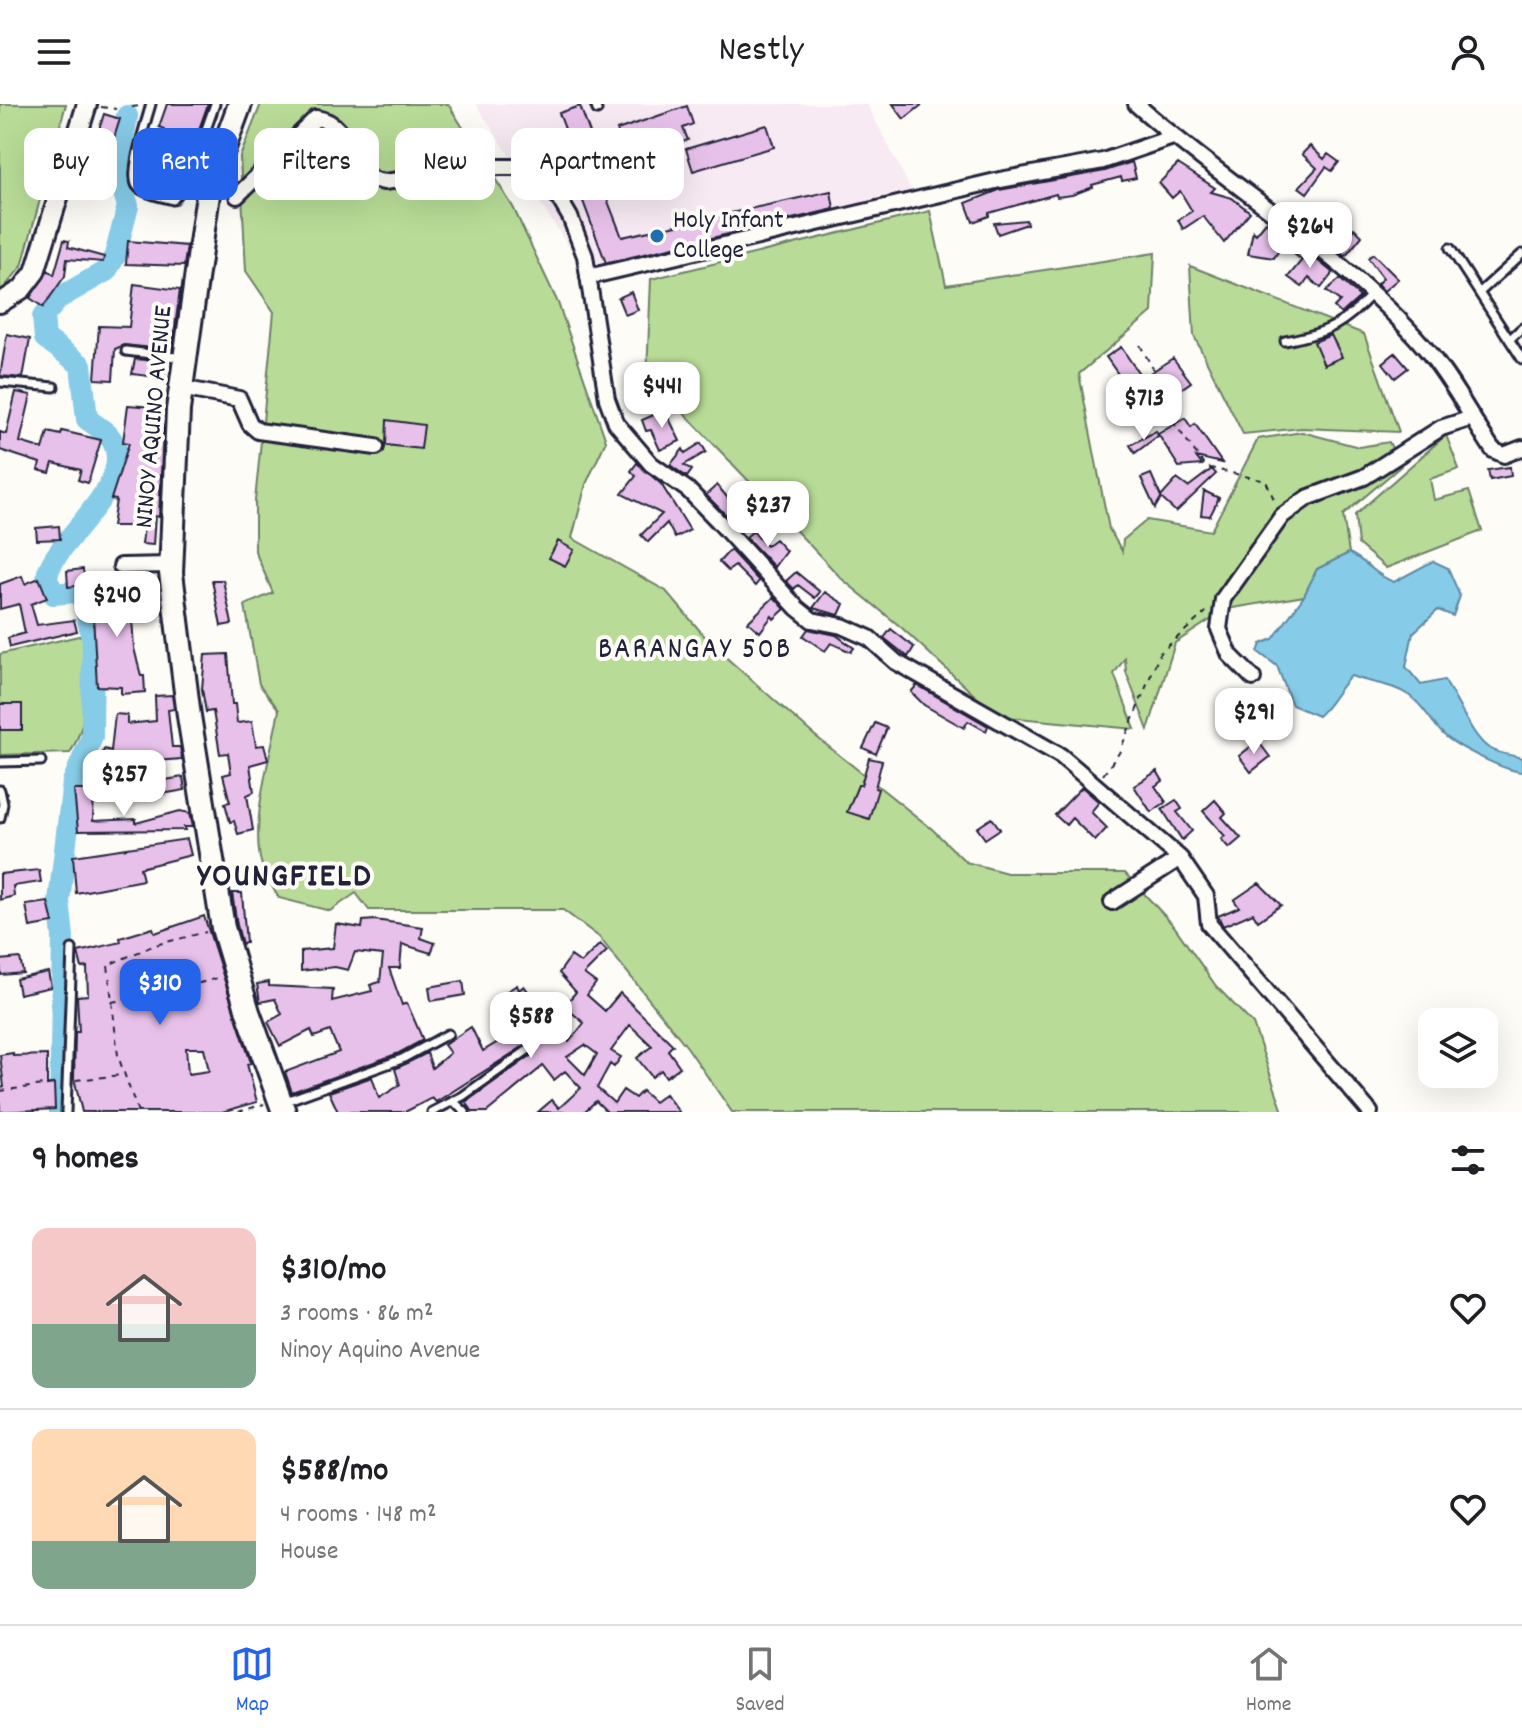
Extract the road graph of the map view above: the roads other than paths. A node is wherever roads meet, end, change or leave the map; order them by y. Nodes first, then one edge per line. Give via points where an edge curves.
1 (87, 104) edge
2 (151, 104) edge
3 (215, 104) edge
4 (240, 104) edge
5 (1136, 104) edge
6 (145, 128) edge
7 (214, 128) edge
8 (223, 128) edge
9 (1173, 137) junction
10 (238, 195) edge
11 (197, 200) edge
12 (1450, 248) dead end
13 (1522, 254) edge
14 (588, 277) junction
15 (1480, 292) junction
16 (1372, 294) junction
17 (0, 303) edge
18 (1522, 328) edge
19 (1510, 339) junction
20 (1285, 341) dead end
21 (126, 351) dead end
22 (184, 358) junction
23 (1522, 359) edge
24 (0, 382) edge
25 (54, 387) dead end
26 (181, 388) junction
27 (1472, 418) junction
28 (376, 447) dead end
29 (1522, 448) edge
30 (171, 565) junction
31 (121, 566) dead end
32 (1253, 678) dead end
33 (41, 761) dead end
34 (0, 762) edge
35 (0, 790) edge
36 (0, 818) edge
37 (1180, 858) junction
38 (1112, 902) dead end
39 (72, 949) dead end
40 (448, 1034) dead end
41 (532, 1047) dead end
42 (453, 1101) junction
43 (282, 1104) edge
44 (66, 1112) edge
45 (432, 1112) edge
46 (465, 1112) edge
47 (1370, 1112) edge

1 - 17 street via 35,272 22,289
2 - 6 lane
3 - 7 lane
4 - 8 main road, NINOY AQUINO AVENUE
5 - 9 street
9 - 14 street via 1103,161 1000,180
9 - 16 street
10 - 14 street via 308,123 324,119 347,139 360,171 370,180 527,167 550,183 570,217
11 - 22 main road, NINOY AQUINO AVENUE
12 - 15 lane
13 - 15 lane
14 - 37 street via 607,399 616,423 651,464 688,490 797,608 812,620 869,638 896,662 1061,756
15 - 19 lane
16 - 20 lane via 1334,328
16 - 27 street via 1426,349
18 - 19 lane
19 - 23 lane
21 - 22 lane
22 - 26 main road, NINOY AQUINO AVENUE
24 - 25 lane
26 - 28 street via 239,399 258,431
26 - 30 main road, NINOY AQUINO AVENUE
27 - 29 street via 1493,450 1504,455
27 - 32 street via 1441,428 1364,477 1307,498 1282,516 1223,599 1219,629 1230,655
30 - 31 street
30 - 43 main road, NINOY AQUINO AVENUE via 223,928
33 - 34 lane
35 - 36 lane
37 - 38 street
37 - 47 street via 1206,896 1209,924
39 - 44 lane
40 - 43 lane via 402,1059
41 - 42 lane
42 - 45 lane
42 - 46 lane

